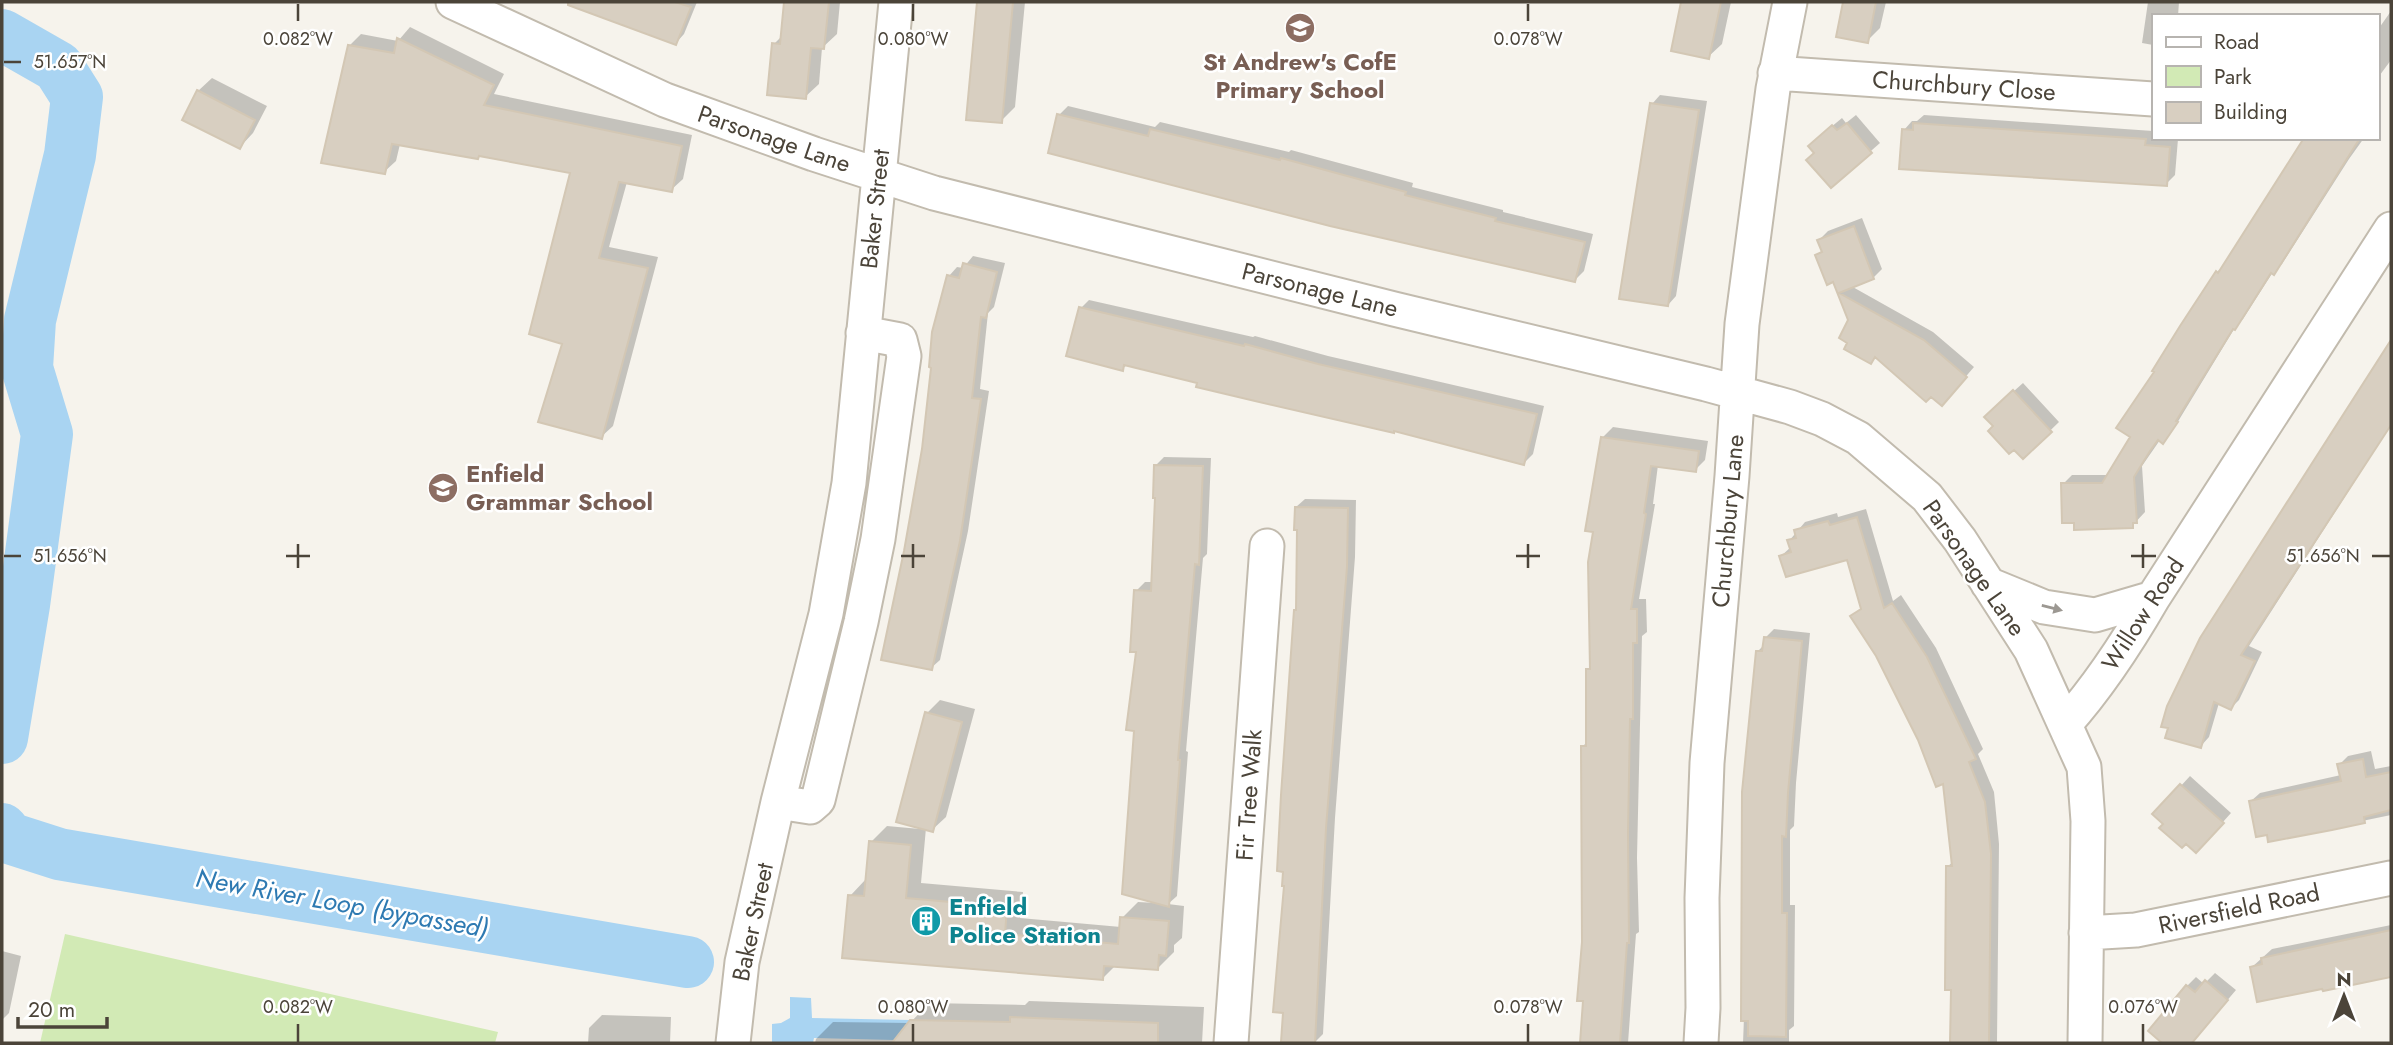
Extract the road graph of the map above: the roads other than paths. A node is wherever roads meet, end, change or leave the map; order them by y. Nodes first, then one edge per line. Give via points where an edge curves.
1 (453, 2) edge
2 (896, 2) edge
3 (1790, 2) edge
4 (1775, 73) junction
5 (2152, 99) edge
6 (879, 174) junction
7 (2391, 229) edge
8 (863, 333) junction
9 (1737, 393) junction
10 (1267, 546) dead end
11 (1988, 584) junction
12 (2153, 598) junction
13 (825, 614) junction
14 (861, 622) junction
15 (2066, 724) junction
16 (778, 802) junction
17 (2391, 878) edge
18 (2086, 933) junction
19 (737, 1008) junction
20 (709, 1043) edge
21 (733, 1043) edge
22 (1231, 1043) edge
23 (1701, 1043) edge
24 (2085, 1043) edge

1 - 6 street, Parsonage Lane via 665,100
2 - 6 street, Baker Street
3 - 4 street, Churchbury Lane
4 - 5 street, Churchbury Close
4 - 9 street, Churchbury Lane via 1752,236
6 - 8 street, Baker Street
6 - 9 street, Parsonage Lane via 983,206
7 - 12 street, Willow Road
8 - 13 street, Baker Street via 849,484
8 - 14 street via 900,340 904,356 878,539
9 - 11 street, Parsonage Lane via 1822,419 1858,439 1927,497
9 - 23 street, Churchbury Lane via 1707,763
10 - 22 street, Fir Tree Walk
11 -> 12 street via 2044,607 2095,615
11 - 15 street, Parsonage Lane via 2031,650
12 - 15 street, Willow Road via 2106,673
13 - 14 street
13 - 16 street, Baker Street
14 - 16 street via 818,800 810,807
15 - 18 street via 2084,767 2087,790
16 - 19 street, Baker Street via 742,962
17 - 18 street, Riversfield Road via 2136,930
18 - 24 street
19 - 20 street
19 - 21 street, Baker Street

